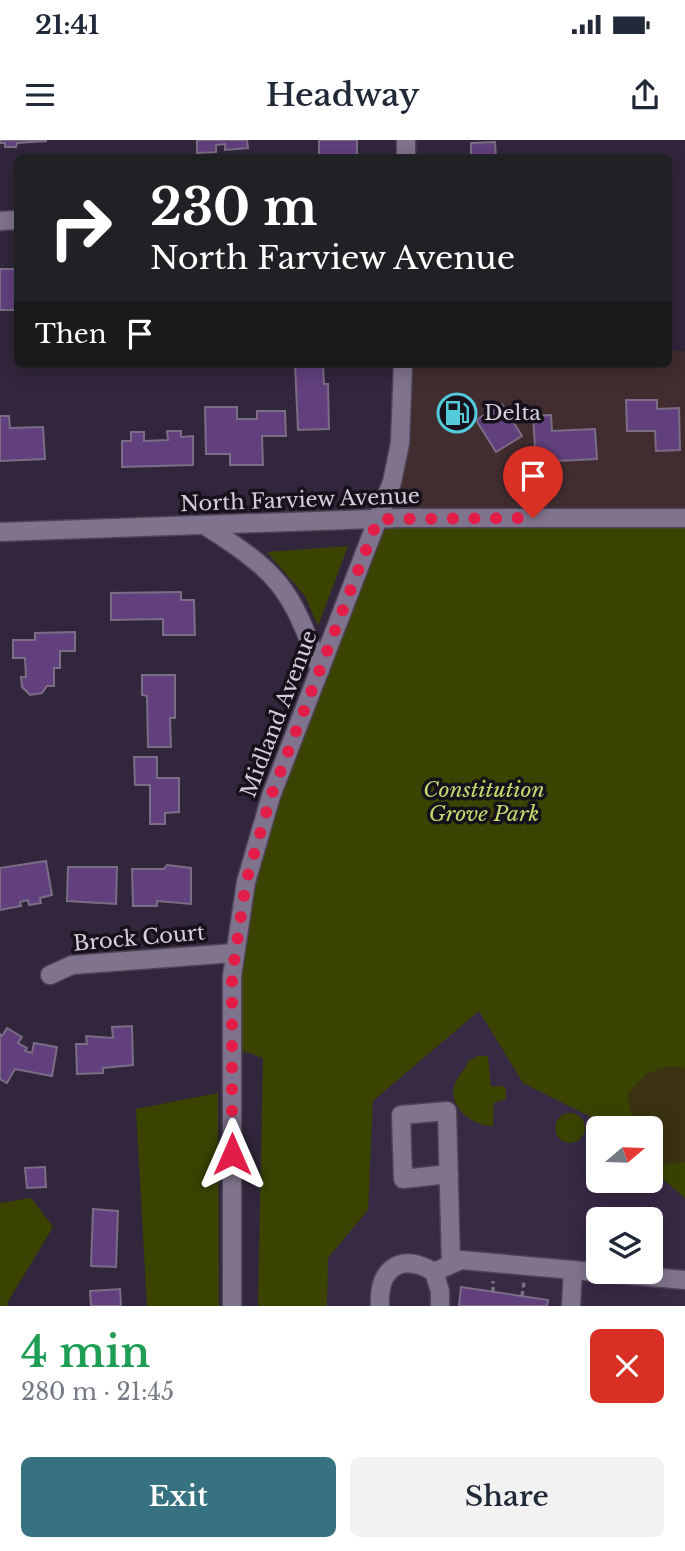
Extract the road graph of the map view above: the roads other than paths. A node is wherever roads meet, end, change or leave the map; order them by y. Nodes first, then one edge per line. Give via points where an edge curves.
1 (403, 368) edge
2 (685, 518) edge
3 (378, 519) junction
4 (204, 525) junction
5 (0, 533) edge
6 (320, 670) junction
7 (234, 953) junction
8 (50, 975) dead end
9 (449, 1174) junction
10 (451, 1264) junction
11 (573, 1270) junction
12 (434, 1272) junction
13 (685, 1280) edge
14 (232, 1306) edge
15 (380, 1306) edge
16 (440, 1306) edge
17 (571, 1306) edge

1 - 3 street, Midland Avenue via 400,443
2 - 3 street, North Farview Avenue
3 - 4 street, North Farview Avenue
3 - 6 street, Midland Avenue
4 - 5 street, North Farview Avenue
4 - 6 street via 264,565 279,581 294,603
6 - 7 street, Midland Avenue via 257,839
7 - 8 street, Brock Court via 72,965
7 - 14 street, Midland Avenue
9 - 9 street via 447,1111 401,1115 403,1179
9 - 10 street
10 - 11 street via 461,1260
10 - 12 street
11 - 13 street
11 - 17 street
12 - 15 street via 414,1263 392,1268 381,1281
12 - 16 street

